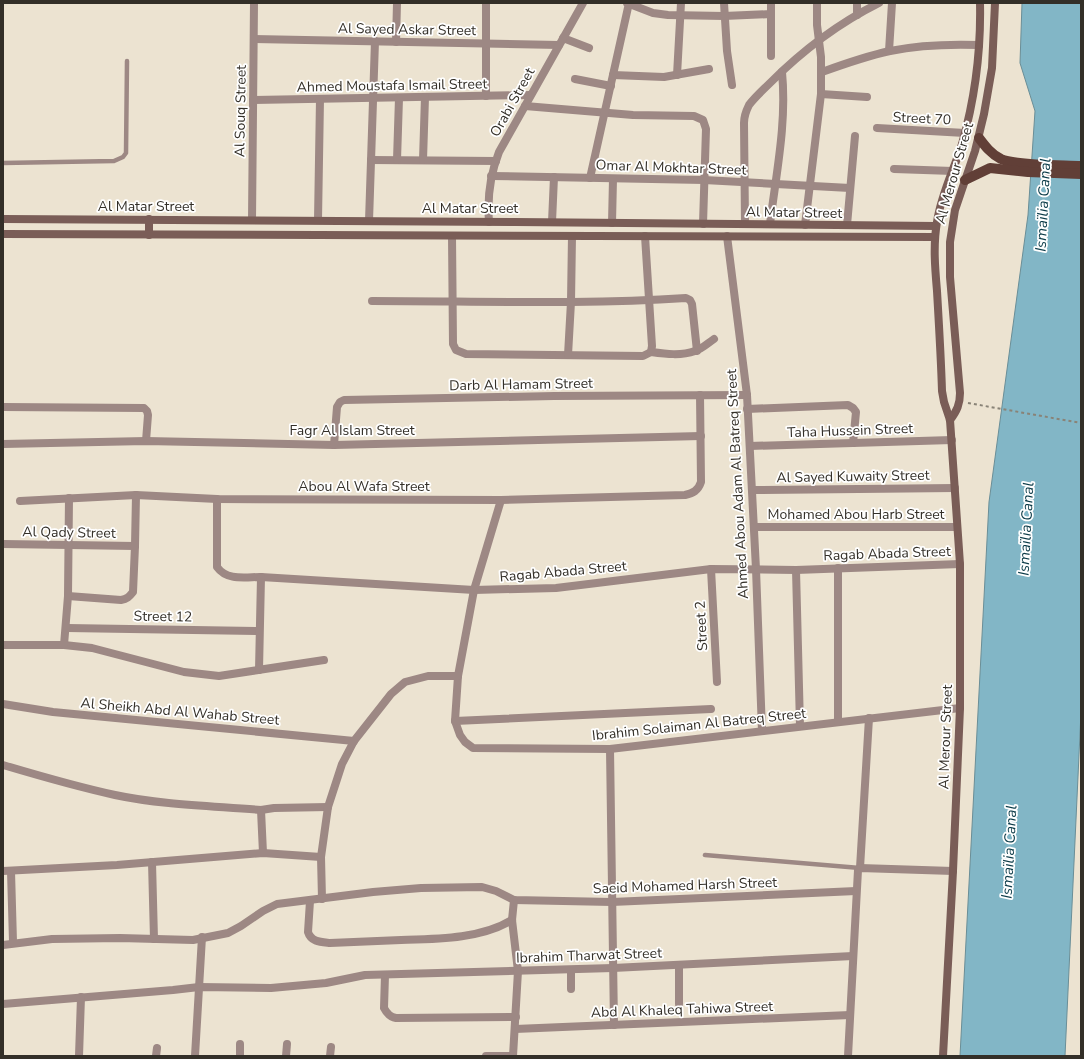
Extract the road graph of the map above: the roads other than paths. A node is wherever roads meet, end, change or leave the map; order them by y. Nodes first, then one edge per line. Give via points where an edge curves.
1 (254, 3) edge
2 (397, 3) edge
3 (486, 3) edge
4 (583, 3) edge
5 (629, 3) edge
6 (681, 3) edge
7 (724, 3) edge
8 (771, 3) edge
9 (817, 3) edge
10 (857, 3) edge
11 (879, 3) edge
12 (892, 3) edge
13 (980, 3) edge
14 (995, 3) edge
15 (771, 14) junction
16 (857, 15) junction
17 (680, 16) junction
18 (724, 16) junction
19 (254, 39) junction
20 (819, 40) junction
21 (375, 41) junction
22 (561, 41) junction
23 (396, 42) junction
24 (486, 43) junction
25 (979, 45) junction
26 (589, 48) dead end
27 (889, 51) junction
28 (771, 56) dead end
29 (127, 61) dead end
30 (709, 69) dead end
31 (782, 72) junction
32 (822, 72) junction
33 (613, 75) junction
34 (677, 75) junction
35 (575, 79) dead end
36 (732, 85) dead end
37 (611, 86) junction
38 (821, 94) junction
39 (486, 96) junction
40 (530, 96) junction
41 (425, 97) junction
42 (867, 97) dead end
43 (373, 98) junction
44 (399, 98) junction
45 (320, 99) junction
46 (253, 100) junction
47 (525, 106) junction
48 (605, 113) junction
49 (877, 128) dead end
50 (965, 133) junction
51 (855, 136) dead end
52 (979, 138) junction
53 (371, 160) junction
54 (397, 160) junction
55 (423, 160) junction
56 (496, 161) junction
57 (3, 162) edge
58 (1081, 166) edge
59 (1028, 168) junction
60 (894, 170) dead end
61 (953, 171) junction
62 (1081, 174) edge
63 (491, 176) junction
64 (554, 177) junction
65 (590, 178) junction
66 (613, 178) junction
67 (704, 180) junction
68 (965, 180) junction
69 (744, 182) junction
70 (775, 184) junction
71 (810, 186) junction
72 (850, 188) junction
73 (3, 219) edge
74 (149, 219) junction
75 (252, 220) junction
76 (318, 220) junction
77 (369, 221) junction
78 (489, 222) junction
79 (515, 222) junction
80 (552, 222) junction
81 (612, 223) junction
82 (703, 224) junction
83 (745, 224) junction
84 (770, 224) junction
85 (805, 225) junction
86 (847, 225) junction
87 (936, 226) junction
88 (3, 234) edge
89 (149, 235) junction
90 (452, 236) junction
91 (515, 236) junction
92 (572, 236) junction
93 (644, 236) junction
94 (727, 236) junction
95 (935, 237) junction
96 (372, 301) dead end
97 (453, 301) junction
98 (648, 301) junction
99 (571, 302) junction
100 (714, 339) dead end
101 (697, 351) junction
102 (651, 352) junction
103 (568, 355) junction
104 (700, 395) junction
105 (747, 395) junction
106 (3, 407) edge
107 (747, 409) junction
108 (950, 420) junction
109 (701, 436) junction
110 (952, 440) junction
111 (146, 441) junction
112 (853, 443) junction
113 (3, 444) edge
114 (334, 445) junction
115 (750, 446) junction
116 (955, 488) junction
117 (752, 490) junction
118 (136, 495) junction
119 (69, 498) junction
120 (217, 499) junction
121 (501, 500) junction
122 (20, 501) dead end
123 (754, 527) junction
124 (958, 527) junction
125 (3, 544) edge
126 (68, 544) junction
127 (136, 546) junction
128 (960, 564) junction
129 (838, 568) junction
130 (711, 569) junction
131 (756, 569) junction
132 (796, 570) junction
133 (261, 577) junction
134 (474, 590) junction
135 (68, 596) junction
136 (66, 628) junction
137 (259, 631) junction
138 (3, 645) edge
139 (64, 645) junction
140 (324, 660) dead end
141 (259, 670) junction
142 (458, 676) junction
143 (717, 682) dead end
144 (3, 704) edge
145 (960, 708) junction
146 (711, 709) dead end
147 (869, 718) junction
148 (455, 721) junction
149 (838, 722) junction
150 (800, 726) junction
151 (762, 731) junction
152 (354, 741) junction
153 (610, 750) junction
154 (3, 765) edge
155 (328, 807) junction
156 (261, 810) junction
157 (263, 854) junction
158 (705, 855) dead end
159 (321, 857) junction
160 (152, 862) junction
161 (860, 868) junction
162 (7, 871) edge
163 (953, 871) junction
164 (856, 891) junction
165 (322, 899) junction
166 (514, 900) junction
167 (310, 901) junction
168 (612, 902) junction
169 (512, 920) junction
170 (202, 937) junction
171 (154, 939) junction
172 (14, 942) junction
173 (3, 944) edge
174 (853, 956) junction
175 (679, 965) junction
176 (613, 968) junction
177 (571, 970) junction
178 (518, 971) junction
179 (385, 975) junction
180 (200, 987) junction
181 (571, 989) dead end
182 (81, 997) junction
183 (3, 1004) edge
184 (678, 1004) dead end
185 (850, 1015) junction
186 (516, 1018) junction
187 (614, 1025) junction
188 (515, 1029) junction
189 (240, 1044) dead end
190 (287, 1044) dead end
191 (331, 1047) dead end
192 (79, 1056) edge
193 (195, 1056) edge
194 (240, 1056) edge
195 (286, 1056) edge
196 (330, 1056) edge
197 (486, 1056) edge
198 (513, 1056) edge
199 (848, 1056) edge
200 (943, 1056) edge

1 - 19 street, Al Souq Street
2 - 23 street
3 - 24 street
4 - 22 street, Orabi Street
5 - 17 street via 653,13
5 - 33 street
6 - 17 street
7 - 18 street
8 - 15 street
9 - 20 street
10 - 16 street
11 - 16 street
12 - 27 street
13 - 25 street, Al Merour Street
14 - 52 street, Al Merour Street via 992,68
15 - 18 street
15 - 28 street
16 - 20 street
17 - 18 street
17 - 34 street
18 - 36 street
19 - 21 street, Al Sayed Askar Street
19 - 46 street, Al Souq Street
20 - 31 street
20 - 32 street
21 - 23 street, Al Sayed Askar Street
21 - 43 street
22 - 24 street, Al Sayed Askar Street
22 - 26 street, Al Sayed Askar Street
22 - 40 street, Orabi Street
23 - 24 street, Al Sayed Askar Street
24 - 39 street
25 - 27 street via 919,46
25 - 50 street, Al Merour Street via 974,90
27 - 32 street
29 - 57 lane via 126,153 123,157 114,161
30 - 34 street
31 - 69 street via 747,110 744,123
31 - 70 street via 783,113
32 - 38 street
33 - 34 street
33 - 37 street
35 - 37 street
37 - 48 street
38 - 42 street
38 - 71 street
39 - 40 street, Ahmed Moustafa Ismail Street
39 - 41 street, Ahmed Moustafa Ismail Street
40 - 47 street, Orabi Street
41 - 44 street, Ahmed Moustafa Ismail Street
41 - 55 street
43 - 44 street, Ahmed Moustafa Ismail Street
43 - 45 street, Ahmed Moustafa Ismail Street
43 - 53 street
44 - 54 street
45 - 46 street, Ahmed Moustafa Ismail Street
45 - 76 street
46 - 75 street, Al Souq Street
47 - 48 street
47 - 56 street, Orabi Street
48 - 65 street
48 - 67 street via 694,116 703,120 706,129
49 - 50 street, Street 70
50 - 61 street, Al Merour Street
51 - 72 street
52 - 59 main road via 1002,160
52 - 68 street, Al Merour Street
53 - 54 street
53 - 77 street
54 - 55 street
55 - 56 street
56 - 63 street, Orabi Street
58 - 59 main road
59 - 62 main road
59 - 68 main road via 990,168
60 - 61 street
61 - 87 street, Al Merour Street via 944,192
63 - 64 street, Omar Al Mokhtar Street
63 - 78 street, Orabi Street
64 - 65 street, Omar Al Mokhtar Street
64 - 80 street
65 - 66 street, Omar Al Mokhtar Street
66 - 67 street, Omar Al Mokhtar Street
66 - 81 street
67 - 69 street, Omar Al Mokhtar Street
67 - 82 street
68 - 108 street, Al Merour Street via 955,210 950,242 950,277 960,402
69 - 70 street, Omar Al Mokhtar Street
69 - 83 street
70 - 71 street, Omar Al Mokhtar Street
70 - 84 street
71 - 72 street, Omar Al Mokhtar Street
71 - 85 street
72 - 86 street
73 - 74 street, Al Matar Street
74 - 75 street, Al Matar Street
74 - 89 street
75 - 76 street, Al Matar Street
76 - 77 street, Al Matar Street
77 - 78 street, Al Matar Street
78 - 79 street, Al Matar Street
79 - 80 street, Al Matar Street
79 - 91 street
80 - 81 street, Al Matar Street
81 - 82 street, Al Matar Street
82 - 83 street, Al Matar Street
83 - 84 street, Al Matar Street
84 - 85 street, Al Matar Street
85 - 86 street, Al Matar Street
86 - 87 street, Al Matar Street
87 - 95 street, Al Merour Street
88 - 89 street, Al Matar Street
89 - 90 street, Al Matar Street
90 - 91 street, Al Matar Street
90 - 97 street
91 - 92 street, Al Matar Street
92 - 93 street, Al Matar Street
92 - 99 street
93 - 94 street, Al Matar Street
93 - 98 street
94 - 95 street, Al Matar Street
94 - 105 street, Ahmed Abou Adam Al Batreq Street
95 - 108 street, Al Merour Street via 942,391
96 - 97 street
97 - 99 street
97 - 103 street via 453,344 460,352
98 - 99 street
98 - 101 street via 686,298 690,300
98 - 102 street
99 - 103 street
100 - 101 street
101 - 102 street via 678,354
102 - 103 street via 643,356
104 - 105 street, Darb Al Hamam Street
104 - 109 street
104 - 114 street, Darb Al Hamam Street via 344,400 337,406
105 - 107 street, Ahmed Abou Adam Al Batreq Street
106 - 111 street via 144,408 148,415
107 - 112 street via 848,405 856,412
107 - 115 street, Ahmed Abou Adam Al Batreq Street
108 - 110 street, Al Merour Street
109 - 114 street, Fagr Al Islam Street
109 - 121 street, Abou Al Wafa Street via 701,482 699,489 692,494
110 - 112 street, Taha Hussein Street
110 - 116 street, Al Merour Street
111 - 113 street, Fagr Al Islam Street
111 - 114 street, Fagr Al Islam Street
112 - 115 street, Taha Hussein Street
115 - 117 street, Ahmed Abou Adam Al Batreq Street
116 - 117 street, Al Sayed Kuwaity Street
116 - 124 street, Al Merour Street
117 - 123 street, Ahmed Abou Adam Al Batreq Street
118 - 119 street, Abou Al Wafa Street
118 - 120 street, Abou Al Wafa Street
118 - 127 street
119 - 122 street, Abou Al Wafa Street
119 - 126 street
120 - 121 street, Abou Al Wafa Street
120 - 133 street, Ragab Abada Street via 217,568 228,577
121 - 134 street
123 - 124 street, Mohamed Abou Harb Street
123 - 131 street, Ahmed Abou Adam Al Batreq Street
124 - 128 street, Al Merour Street
125 - 126 street, Al Qady Street
126 - 127 street, Al Qady Street
126 - 135 street
127 - 135 street via 133,592 126,599
128 - 129 street, Ragab Abada Street
128 - 145 street, Al Merour Street
129 - 132 street, Ragab Abada Street
129 - 149 street
130 - 131 street, Ragab Abada Street
130 - 134 street, Ragab Abada Street via 556,588
130 - 143 street, Street 2
131 - 132 street, Ragab Abada Street
131 - 151 street, Ahmed Abou Adam Al Batreq Street
132 - 150 street
133 - 134 street, Ragab Abada Street
133 - 137 street
134 - 142 street
135 - 136 street
136 - 137 street, Street 12
136 - 139 street
137 - 141 street
138 - 139 street
139 - 141 street via 92,648 184,672 219,676
140 - 141 street
142 - 148 street
142 - 152 street via 428,676 406,682 391,694
144 - 152 street, Al Sheikh Abd Al Wahab Street via 53,712
145 - 147 street, Ibrahim Solaiman Al Batreq Street
145 - 163 street, Al Merour Street
146 - 148 street
147 - 149 street, Ibrahim Solaiman Al Batreq Street
147 - 161 street
148 - 153 street, Ibrahim Solaiman Al Batreq Street via 460,735 473,748
149 - 150 street, Ibrahim Solaiman Al Batreq Street
150 - 151 street, Ibrahim Solaiman Al Batreq Street
151 - 153 street, Ibrahim Solaiman Al Batreq Street
152 - 155 street via 342,764
153 - 168 street
154 - 156 street via 116,795 181,804
155 - 156 street
155 - 159 street
156 - 157 street
157 - 159 street
157 - 160 street
158 - 161 lane
159 - 165 street
160 - 162 street
160 - 171 street
161 - 163 street
161 - 164 street via 857,873
162 - 172 street
163 - 200 street, Al Merour Street
164 - 168 street, Saeid Mohamed Harsh Street
164 - 174 street
165 - 166 street via 421,888 482,887
165 - 167 street
166 - 168 street, Saeid Mohamed Harsh Street
166 - 169 street
167 - 169 street via 309,937 330,943 456,937 489,930
167 - 170 street via 277,904 228,932
168 - 176 street
169 - 178 street
170 - 171 street via 193,940
170 - 180 street
171 - 172 street via 52,939
172 - 173 street
174 - 175 street, Ibrahim Tharwat Street
174 - 185 street
175 - 176 street, Ibrahim Tharwat Street
175 - 184 street
176 - 177 street, Ibrahim Tharwat Street
176 - 187 street
177 - 178 street, Ibrahim Tharwat Street
177 - 181 street
178 - 179 street, Ibrahim Tharwat Street
178 - 186 street
179 - 180 street, Ibrahim Tharwat Street via 365,975 326,983 271,988
179 - 186 street via 384,1008 390,1017
180 - 182 street, Ibrahim Tharwat Street
180 - 193 street
182 - 183 street, Ibrahim Tharwat Street
182 - 192 street
185 - 187 street, Abd Al Khaleq Tahiwa Street
185 - 199 street
186 - 188 street
187 - 188 street, Abd Al Khaleq Tahiwa Street
188 - 198 street
189 - 194 street
190 - 195 street
191 - 196 street
197 - 198 street

